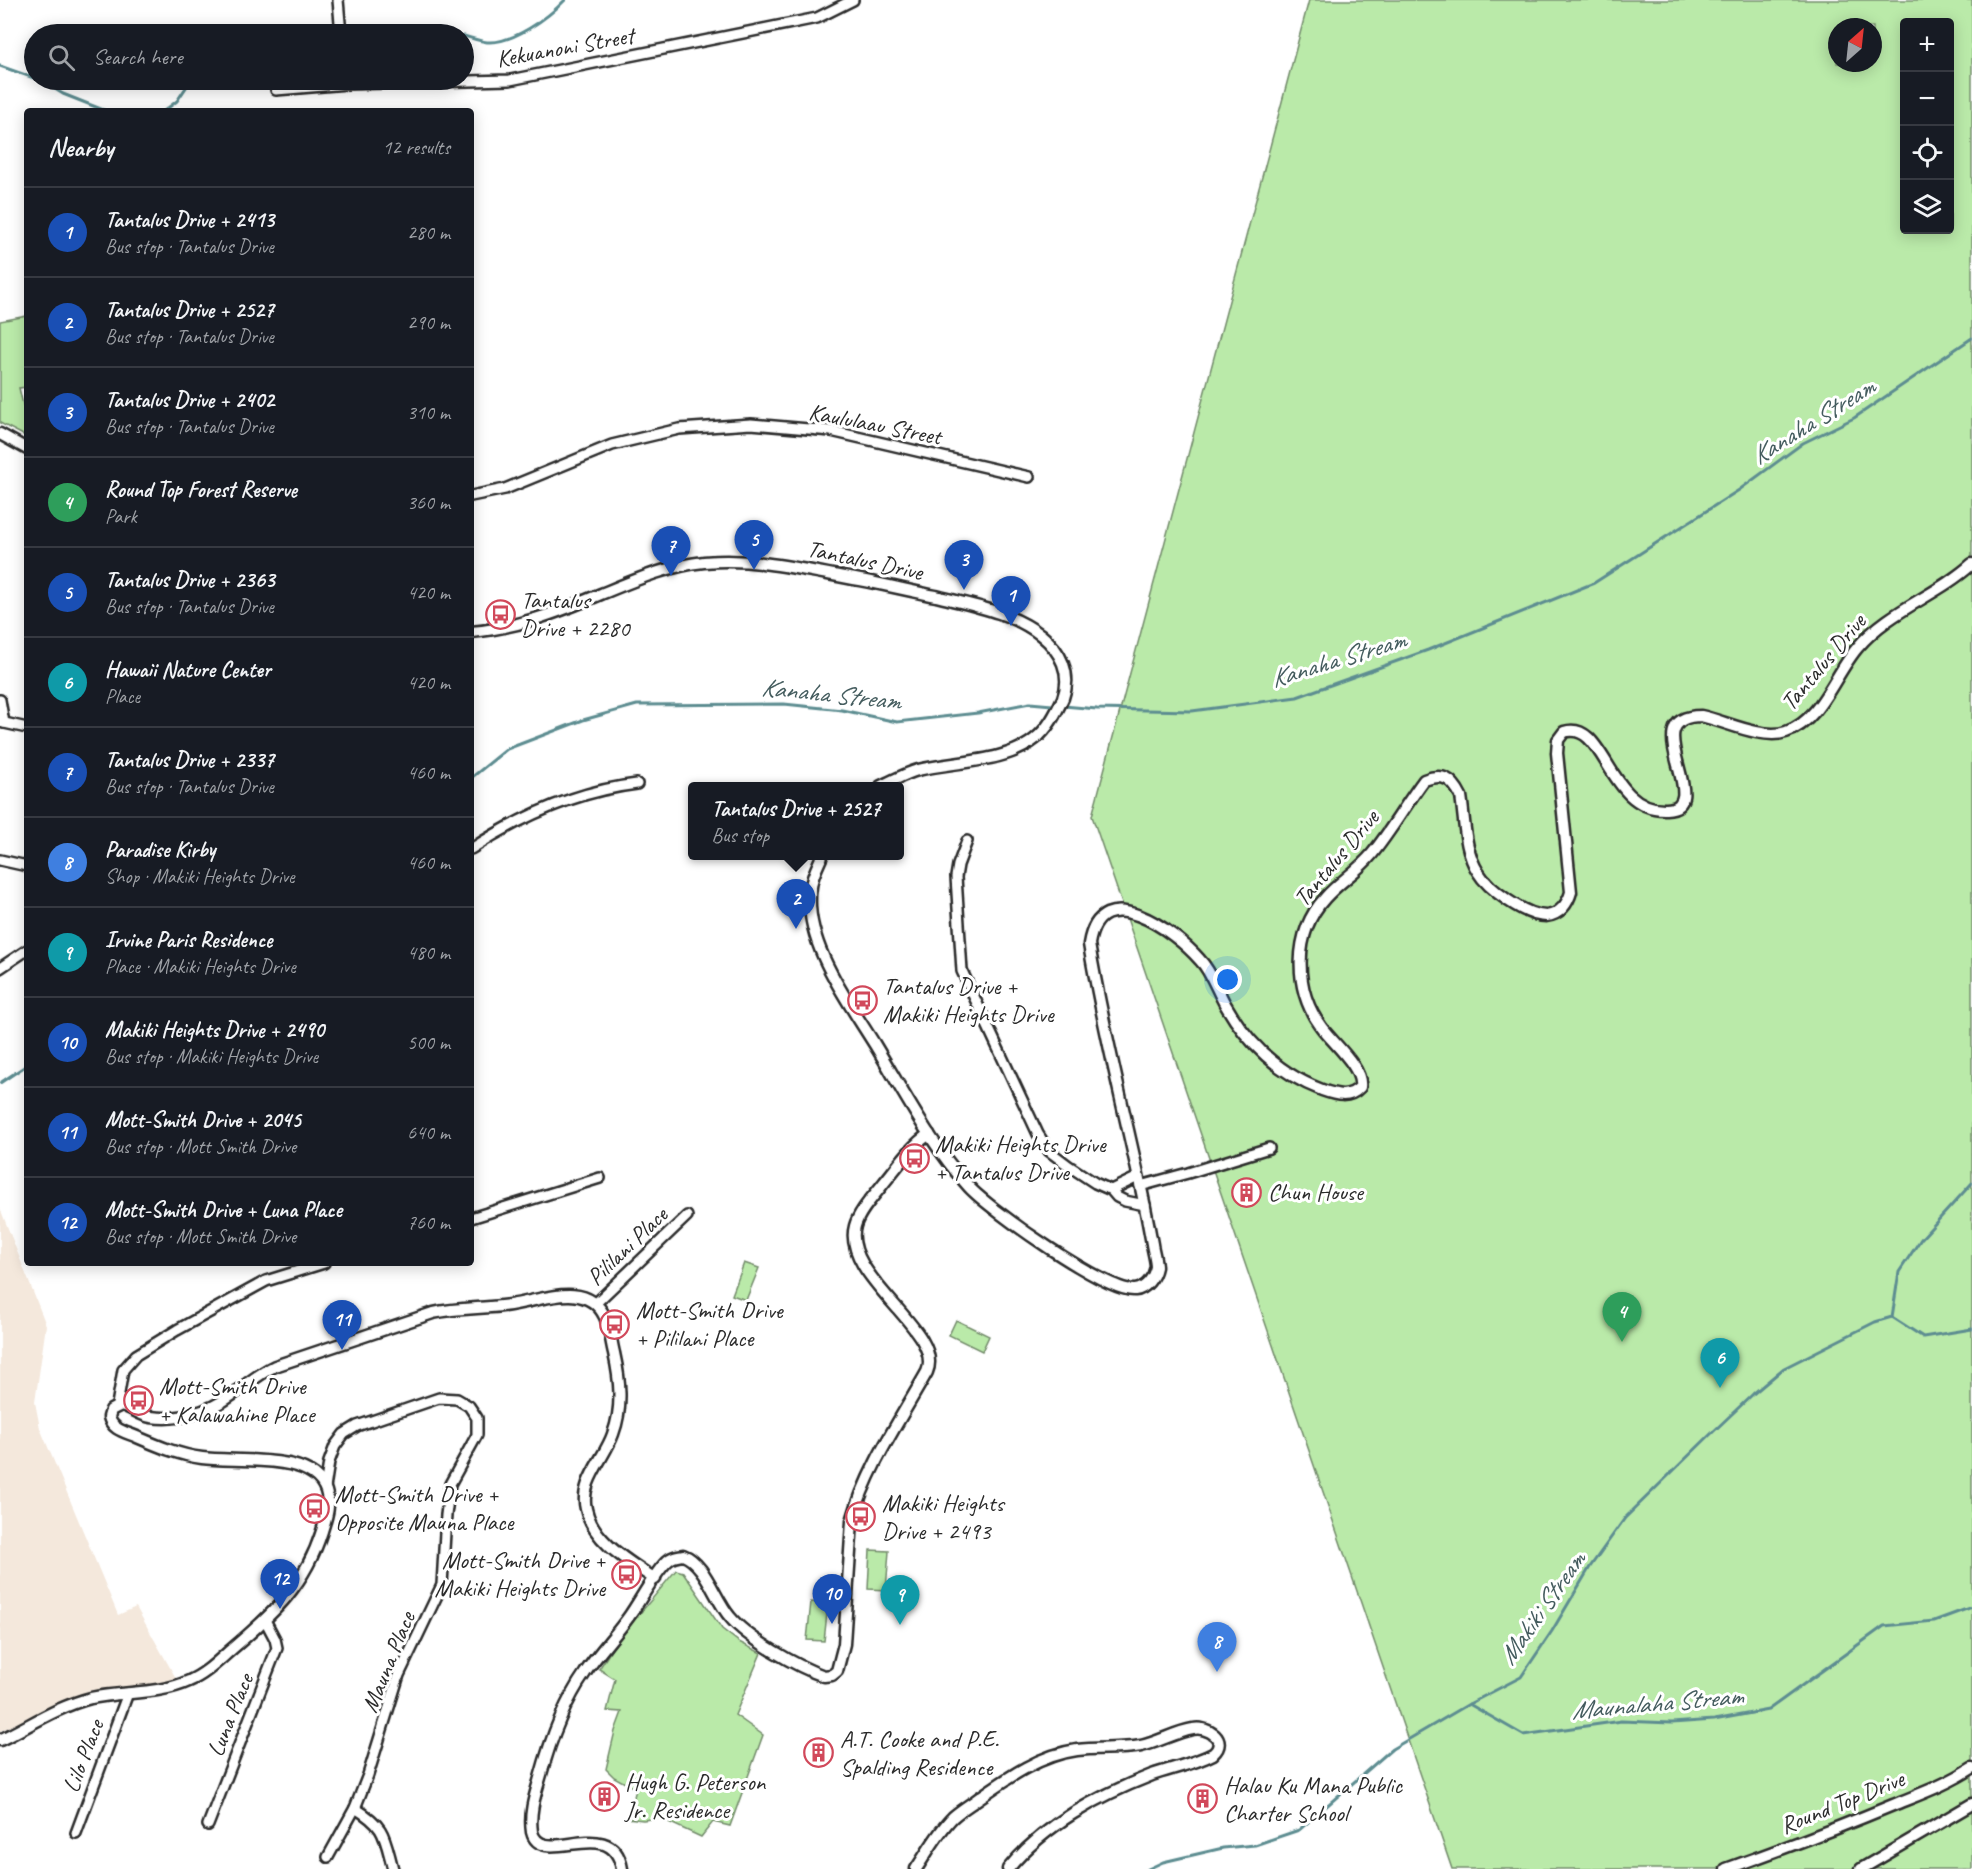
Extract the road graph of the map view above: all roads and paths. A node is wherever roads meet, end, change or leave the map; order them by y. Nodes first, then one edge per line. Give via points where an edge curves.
1 (338, 0) edge
2 (853, 0) edge
3 (340, 24) edge
4 (474, 80) edge
5 (0, 434) edge
6 (24, 447) edge
7 (1029, 477) dead end
8 (474, 495) edge
9 (1972, 564) edge
10 (474, 632) edge
11 (0, 700) edge
12 (2, 723) edge
13 (24, 727) edge
14 (890, 782) edge
15 (637, 784) dead end
16 (968, 841) dead end
17 (474, 847) edge
18 (0, 860) edge
19 (820, 860) edge
20 (24, 865) edge
21 (24, 952) edge
22 (0, 968) edge
23 (929, 1134) junction
24 (1269, 1148) dead end
25 (600, 1178) dead end
26 (1139, 1181) junction
27 (1111, 1190) junction
28 (1145, 1205) junction
29 (687, 1216) dead end
30 (474, 1217) edge
31 (314, 1266) edge
32 (595, 1304) junction
33 (117, 1405) junction
34 (325, 1488) junction
35 (655, 1579) junction
36 (265, 1620) junction
37 (128, 1693) junction
38 (0, 1740) edge
39 (1972, 1768) edge
40 (1972, 1804) edge
41 (355, 1808) junction
42 (208, 1825) dead end
43 (76, 1833) dead end
44 (328, 1857) dead end
45 (393, 1869) edge
46 (622, 1869) edge
47 (916, 1869) edge
48 (1008, 1869) edge
49 (1726, 1869) edge
50 (1862, 1869) edge

1 - 3 street
2 - 4 street, Kekuanoni Street via 817,18 510,80
5 - 6 street
7 - 8 street, Kaululaau Street via 831,430 751,424 679,429 612,445 505,489
9 - 26 street, Tantalus Drive via 1874,629 1843,666 1815,711 1795,729 1770,734 1701,716 1681,720 1672,744 1683,796 1673,808 1645,806 1634,799 1586,734 1564,732 1558,740 1557,753 1571,892 1568,902 1554,914 1530,911 1489,886 1477,872 1469,852 1458,789 1444,777 1424,780 1370,856 1316,908 1303,938 1301,963 1307,1002 1318,1023 1360,1075 1360,1087 1350,1095 1341,1096 1309,1085 1263,1054 1230,1013 1203,962 1174,935 1134,914 1114,911 1101,917 1092,928 1089,944
10 - 14 street, Tantalus Drive via 532,621 669,568 751,561 822,572 973,605 1021,623 1055,649 1068,684 1056,713 1028,745 1008,753 916,771
11 - 12 street
12 - 13 street
15 - 17 street via 564,802 505,828
16 - 27 street via 956,877 962,971 970,991 1049,1151
18 - 20 street
19 - 23 street, Tantalus Drive via 811,886 814,934 836,981
21 - 22 street
23 - 28 street, Tantalus Drive via 970,1188 990,1206 1084,1270 1133,1291 1148,1284 1156,1266
23 - 35 street via 906,1154 861,1213 854,1232 859,1255 873,1280 914,1329 930,1362 856,1507 844,1644 837,1671 824,1676 815,1673 740,1628 689,1557 669,1560
24 - 26 street via 1188,1173
25 - 30 street
26 - 27 street
26 - 28 street, Tantalus Drive
27 - 28 street via 1125,1201
29 - 32 street, Pililani Place
31 - 33 street via 266,1281 136,1355 123,1370
32 - 33 street via 564,1294 522,1304 444,1311 275,1366 223,1401 193,1414 153,1417
32 - 35 street via 608,1327 620,1404 612,1438 589,1480 585,1509 606,1541 623,1558
33 - 34 street via 109,1417 114,1427 169,1450 207,1459 295,1465 316,1475
34 - 36 street via 328,1512 314,1553 293,1590
34 - 41 street, Mauna Place via 335,1446 357,1426 440,1398 457,1399 469,1406 477,1418 477,1435 450,1484 442,1585 399,1676
35 - 46 street via 585,1673 566,1707 532,1807 535,1840 544,1848 558,1850 599,1844 612,1848
36 - 37 street via 191,1680
36 - 42 street, Luna Place via 277,1648
37 - 38 street via 79,1702
37 - 43 street, Lilo Place
39 - 49 street, Round Top Drive via 1878,1812
40 - 50 street
41 - 44 street, Mauna Place
41 - 45 street via 373,1819 384,1834
47 - 48 street via 954,1817 1045,1758 1078,1750 1142,1746 1190,1729 1215,1733 1218,1746 1213,1754 1137,1781 1087,1805 1055,1825

